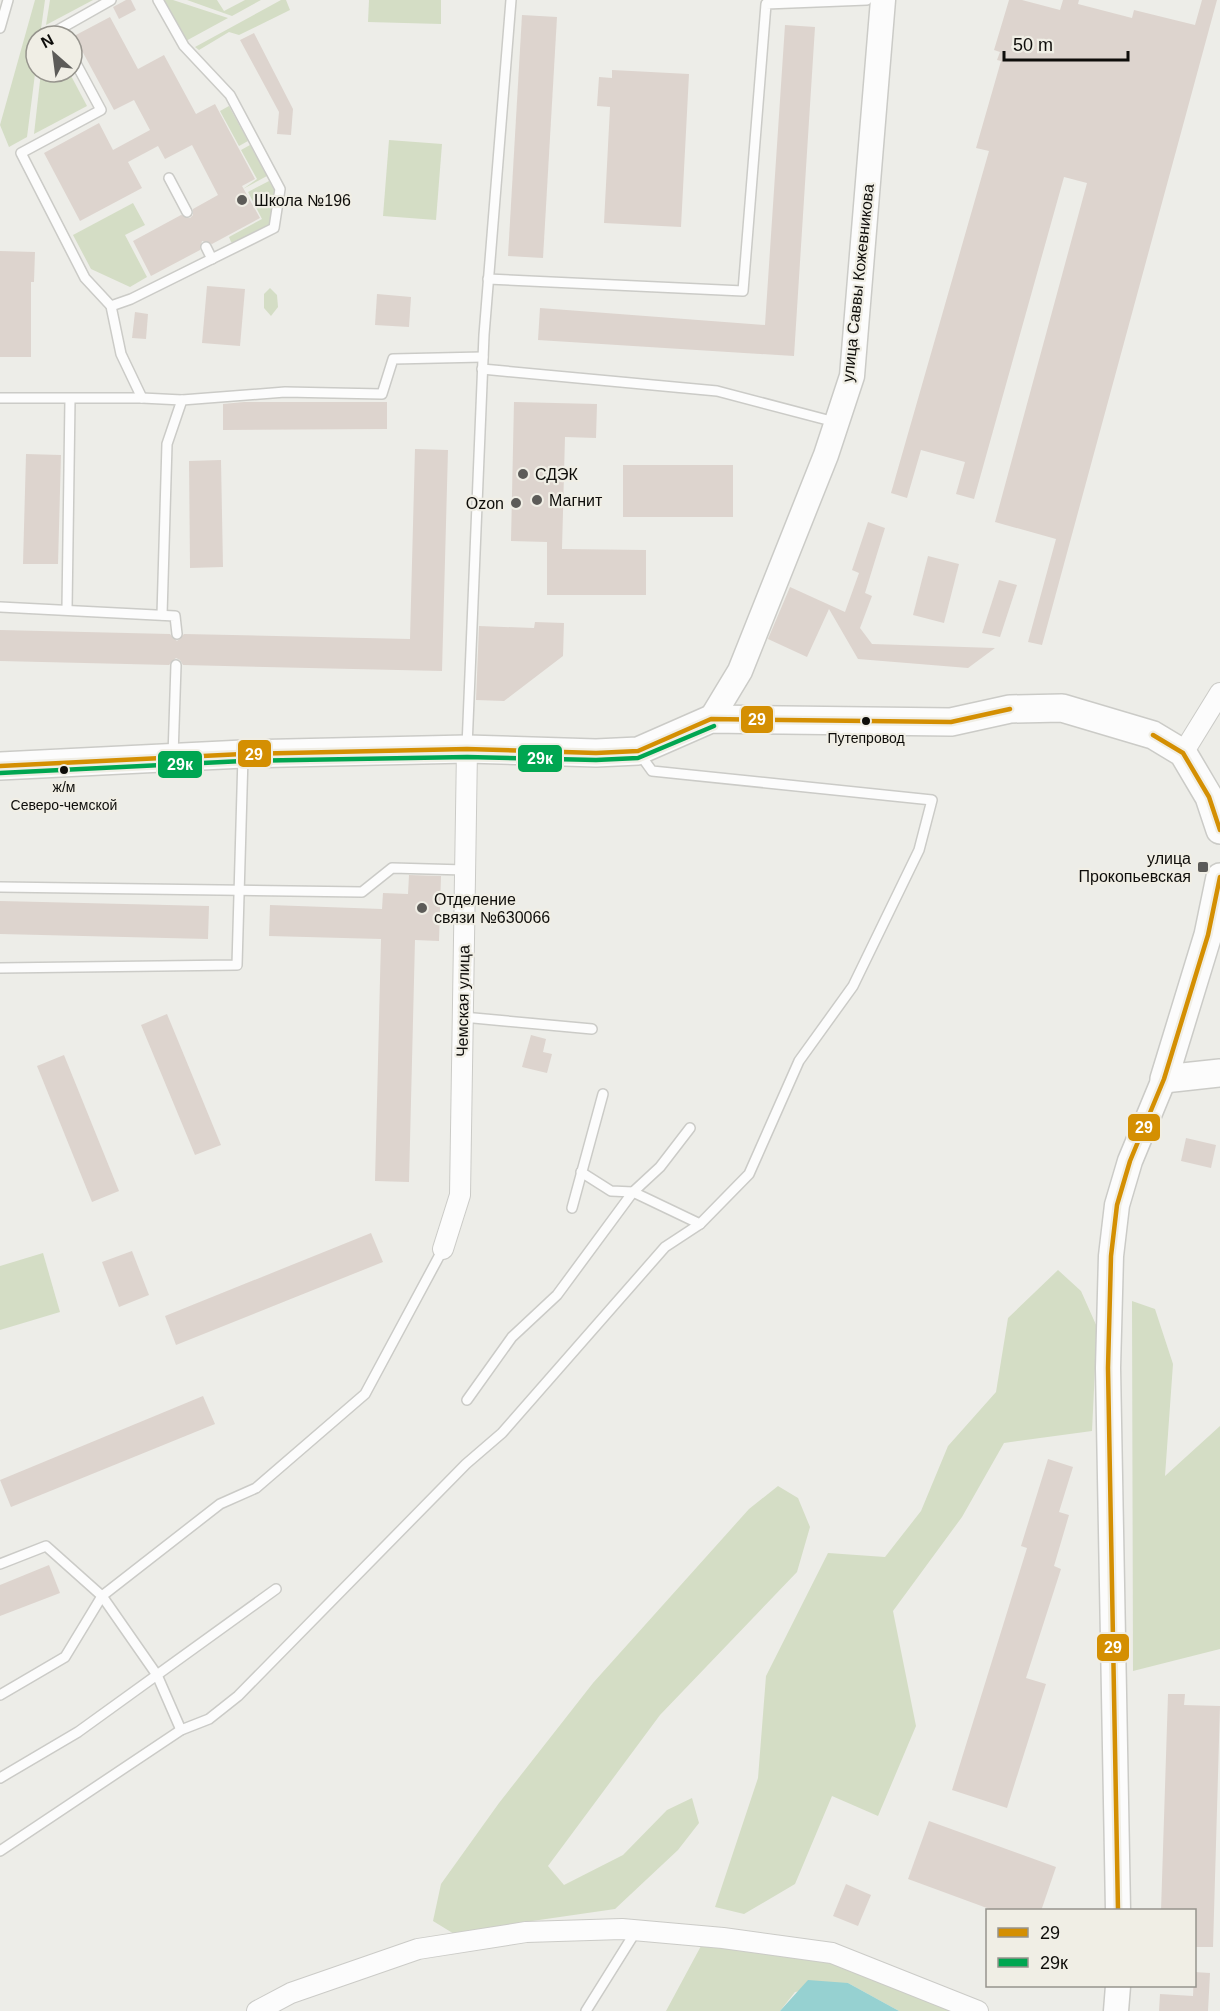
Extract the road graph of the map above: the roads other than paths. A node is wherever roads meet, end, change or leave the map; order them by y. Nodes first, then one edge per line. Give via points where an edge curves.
1 (8, 0) edge
2 (111, 0) edge
3 (158, 0) edge
4 (511, 0) edge
5 (867, 0) edge
6 (883, 0) edge
7 (69, 24) edge
8 (0, 28) edge
9 (84, 78) edge
10 (169, 178) dead end
11 (187, 212) dead end
12 (206, 247) dead end
13 (212, 259) junction
14 (488, 279) junction
15 (111, 306) junction
16 (483, 357) junction
17 (482, 369) junction
18 (0, 398) edge
19 (142, 398) junction
20 (70, 399) junction
21 (182, 400) junction
22 (837, 422) junction
23 (0, 607) edge
24 (66, 609) junction
25 (162, 615) junction
26 (177, 634) dead end
27 (176, 665) dead end
28 (1217, 702) edge
29 (711, 718) junction
30 (467, 749) junction
31 (638, 751) junction
32 (1184, 753) junction
33 (243, 754) junction
34 (173, 758) junction
35 (0, 766) edge
36 (1220, 830) edge
37 (465, 870) junction
38 (1220, 877) edge
39 (0, 887) edge
40 (239, 890) junction
41 (0, 968) edge
42 (463, 1017) junction
43 (592, 1029) dead end
44 (1220, 1073) edge
45 (1164, 1078) junction
46 (603, 1094) dead end
47 (690, 1128) dead end
48 (581, 1172) junction
49 (633, 1192) junction
50 (573, 1208) dead end
51 (700, 1224) junction
52 (443, 1249) joint
53 (467, 1400) dead end
54 (0, 1564) edge
55 (276, 1589) dead end
56 (102, 1596) junction
57 (157, 1675) junction
58 (0, 1695) edge
59 (181, 1730) junction
60 (0, 1778) edge
61 (0, 1851) edge
62 (1118, 1909) edge
63 (636, 1930) junction
64 (1118, 1987) edge
65 (257, 2011) edge
66 (586, 2011) edge
67 (978, 2011) edge
68 (1116, 2011) edge

1 - 8 lane
2 - 7 lane
3 - 13 lane via 184,46 230,95 280,189 274,228
4 - 14 lane
5 - 14 lane via 766,4 743,291
6 - 22 street, улица Саввы Кожевникова via 852,376
9 - 15 lane via 101,110 21,153 85,278
10 - 11 lane
12 - 13 lane
13 - 15 lane
14 - 16 lane
15 - 19 lane via 121,354
16 - 17 lane
16 - 21 lane via 393,359 382,394 285,392
17 - 22 lane via 717,391
17 - 30 lane
18 - 20 lane
19 - 20 lane
19 - 21 lane
20 - 24 lane
21 - 25 lane via 167,444
22 - 29 street, улица Саввы Кожевникова via 740,671
23 - 24 lane
24 - 25 lane
25 - 26 lane via 175,616
27 - 34 lane
28 - 32 street
29 - 31 main road
29 - 32 main road via 951,722 1010,709 1062,708 1152,735
30 - 31 main road
30 - 33 main road
30 - 37 street, Чемская улица
31 - 51 lane via 652,771 932,800 919,850 853,986 799,1061 749,1174
32 - 36 main road via 1209,797
33 - 34 main road
33 - 40 lane
34 - 35 main road
37 - 40 lane via 392,868 362,892
37 - 42 street, Чемская улица
38 - 45 main road via 1208,935
39 - 40 lane
40 - 41 lane via 237,965
42 - 43 lane
42 - 52 street, Чемская улица via 460,1196
44 - 45 main road
45 - 62 street via 1130,1161 1117,1205 1111,1256 1108,1368
46 - 48 lane
47 - 49 lane via 660,1167
48 - 49 lane via 611,1191
48 - 50 lane
49 - 51 lane
49 - 53 lane via 557,1295 512,1337
51 - 59 lane via 664,1247 502,1433 465,1464 238,1696 209,1719
52 - 56 lane via 365,1394 256,1488 220,1504
54 - 56 lane via 46,1546
55 - 57 lane
56 - 57 lane
56 - 58 lane via 65,1657
57 - 59 lane
57 - 60 lane via 78,1732
59 - 61 lane
63 - 65 street via 526,1932 418,1950 291,1993
63 - 66 lane
63 - 67 street via 832,1953
64 - 68 street

